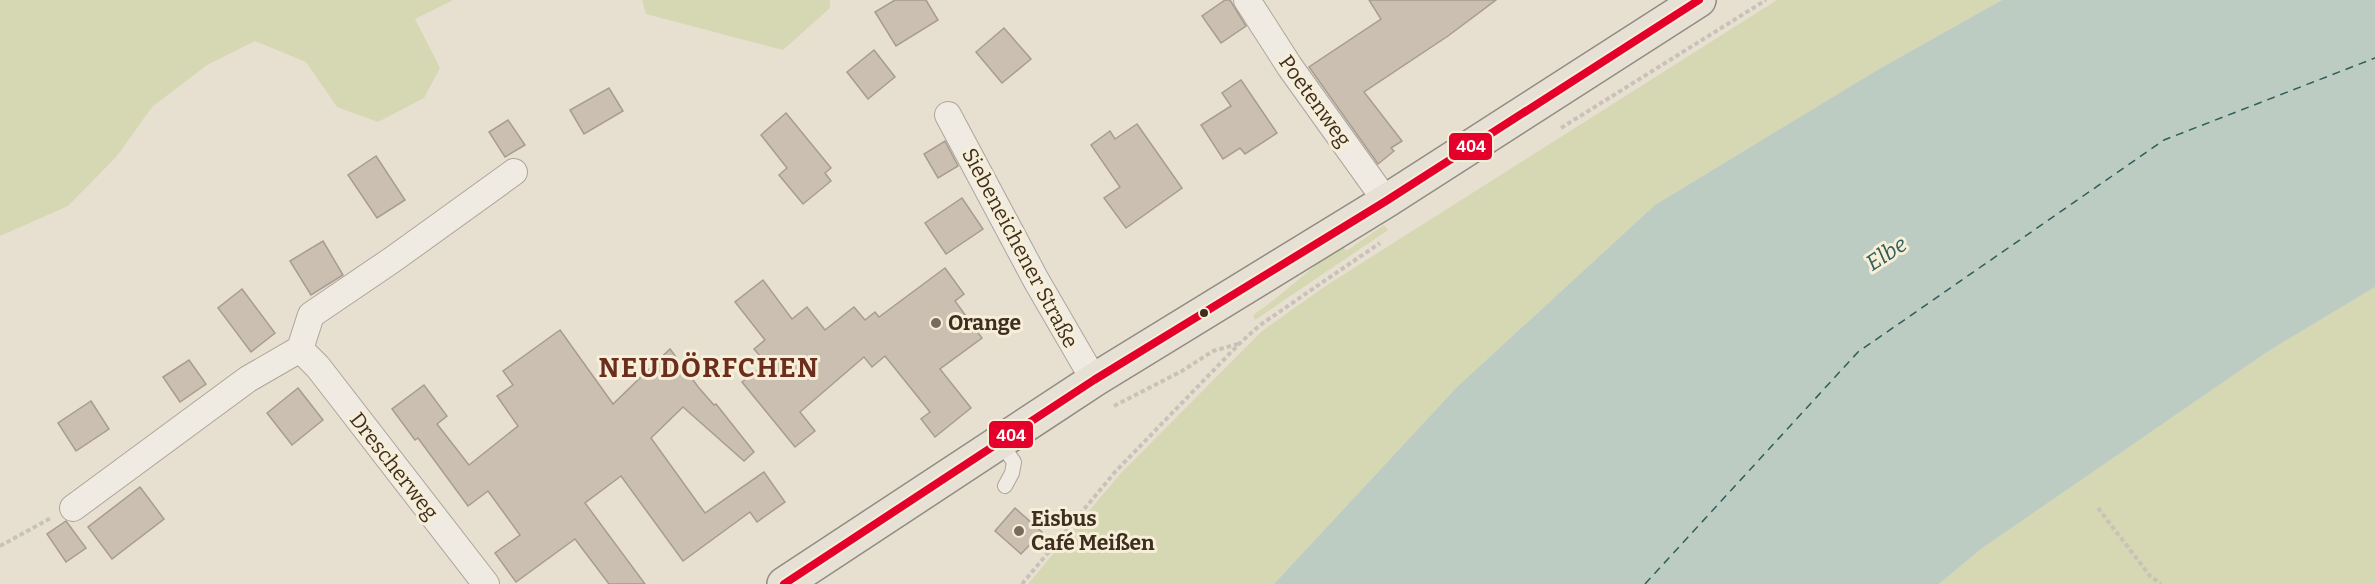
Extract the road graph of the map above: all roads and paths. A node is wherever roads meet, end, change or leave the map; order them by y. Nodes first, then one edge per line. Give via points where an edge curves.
1 (1246, 0) edge
2 (1699, 0) edge
3 (1766, 0) edge
4 (948, 115) dead end
5 (1558, 130) dead end
6 (514, 172) dead end
7 (1386, 201) junction
8 (1385, 240) dead end
9 (1239, 344) junction
10 (300, 350) junction
11 (1094, 380) junction
12 (1112, 407) dead end
13 (999, 441) junction
14 (1005, 486) dead end
15 (73, 508) joint
16 (2098, 508) dead end
17 (0, 546) edge
18 (486, 584) edge
19 (784, 584) edge
20 (1022, 584) edge
21 (2161, 584) edge

1 - 7 street, Poetenweg
2 - 7 main road
3 - 5 path
4 - 11 street, Siebeneichener Straße
6 - 10 street via 311,315
7 - 11 main road
8 - 9 path via 1260,325
9 - 12 path via 1213,351
9 - 20 path via 1115,472
10 - 15 street via 248,379
10 - 18 street, Drescherweg via 318,367
11 - 13 main road
13 - 14 lane via 1014,462
13 - 19 main road
15 - 17 path
16 - 21 path via 2150,576

